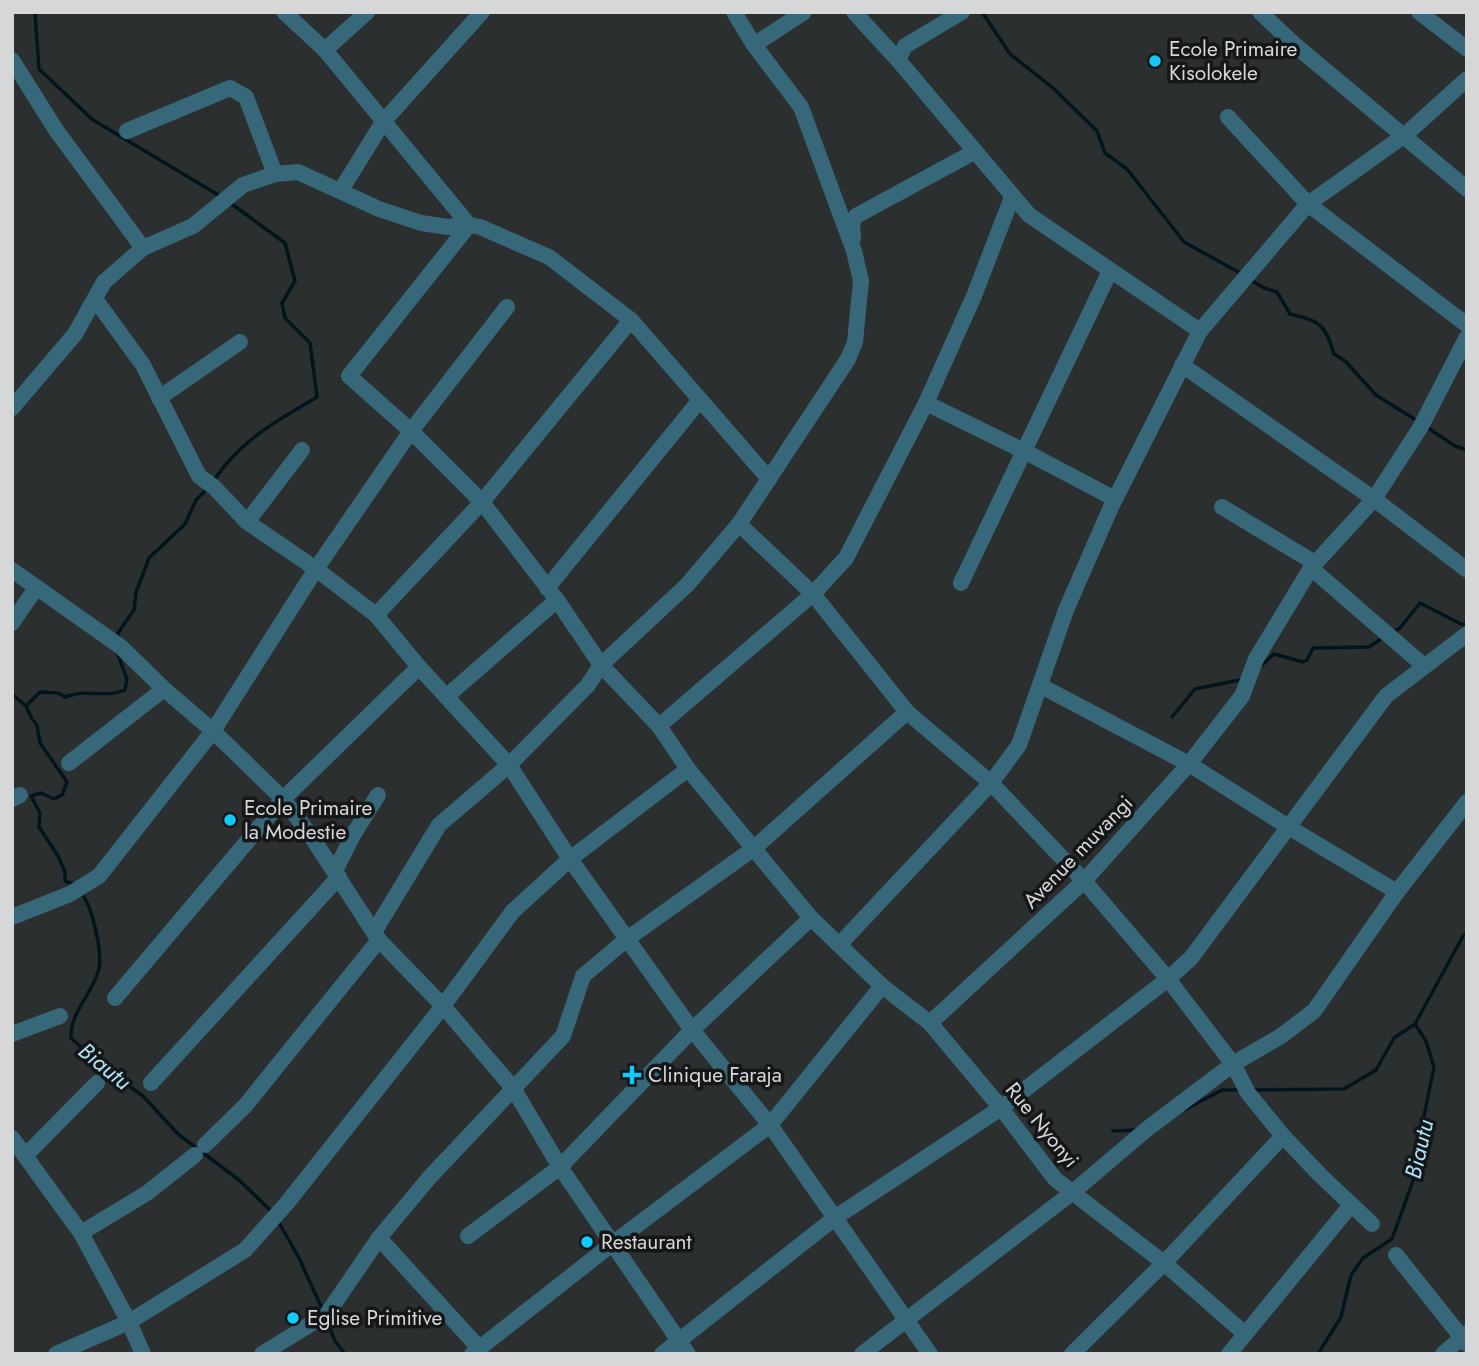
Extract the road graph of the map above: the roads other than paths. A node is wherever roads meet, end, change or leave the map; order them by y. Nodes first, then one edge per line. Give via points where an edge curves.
1 (284, 12) edge
2 (367, 12) edge
3 (482, 12) edge
4 (734, 12) edge
5 (804, 12) edge
6 (854, 12) edge
7 (962, 12) edge
8 (1260, 12) edge
9 (1426, 15) edge
10 (754, 44) junction
11 (1467, 49) edge
12 (325, 50) junction
13 (12, 60) edge
14 (898, 60) junction
15 (1467, 79) edge
16 (1228, 117) dead end
17 (383, 122) junction
18 (127, 131) dead end
19 (1405, 135) junction
20 (974, 152) junction
21 (275, 174) junction
22 (1467, 189) edge
23 (341, 190) junction
24 (1012, 197) junction
25 (1308, 204) junction
26 (469, 225) junction
27 (143, 248) junction
28 (854, 251) junction
29 (1110, 271) junction
30 (95, 299) junction
31 (507, 307) dead end
32 (631, 320) junction
33 (1467, 325) edge
34 (1200, 331) junction
35 (1467, 337) edge
36 (240, 342) dead end
37 (1182, 365) junction
38 (159, 398) junction
39 (700, 400) junction
40 (926, 403) junction
41 (12, 408) edge
42 (411, 431) junction
43 (302, 450) dead end
44 (1024, 451) junction
45 (769, 479) junction
46 (1115, 499) junction
47 (1374, 499) junction
48 (482, 502) junction
49 (1222, 507) dead end
50 (247, 522) junction
51 (739, 523) junction
52 (1313, 565) junction
53 (316, 569) junction
54 (12, 570) edge
55 (1467, 570) edge
56 (961, 583) dead end
57 (36, 588) junction
58 (552, 594) junction
59 (813, 594) junction
60 (376, 615) junction
61 (12, 622) edge
62 (1467, 634) edge
63 (601, 665) junction
64 (1423, 666) junction
65 (419, 667) junction
66 (1041, 686) junction
67 (164, 689) junction
68 (447, 696) junction
69 (907, 712) junction
70 (659, 726) junction
71 (214, 731) junction
72 (69, 763) dead end
73 (1189, 764) junction
74 (509, 765) junction
75 (688, 769) junction
76 (991, 783) junction
77 (378, 795) dead end
78 (283, 799) junction
79 (1467, 802) edge
80 (1290, 828) junction
81 (753, 849) junction
82 (570, 859) junction
83 (337, 874) junction
84 (1084, 881) junction
85 (1397, 892) junction
86 (12, 917) edge
87 (811, 918) junction
88 (377, 936) junction
89 (627, 939) junction
90 (839, 945) junction
91 (1168, 979) junction
92 (882, 986) junction
93 (115, 998) dead end
94 (443, 1006) junction
95 (60, 1016) dead end
96 (930, 1023) junction
97 (692, 1030) junction
98 (12, 1034) edge
99 (1233, 1064) junction
100 (97, 1083) dead end
101 (151, 1083) dead end
102 (513, 1088) junction
103 (1001, 1108) junction
104 (770, 1125) junction
105 (1283, 1136) junction
106 (12, 1138) edge
107 (26, 1155) junction
108 (560, 1167) junction
109 (1073, 1192) junction
110 (1351, 1205) junction
111 (836, 1217) junction
112 (1372, 1224) dead end
113 (81, 1233) junction
114 (468, 1236) dead end
115 (379, 1238) junction
116 (612, 1244) junction
117 (1396, 1255) dead end
118 (1164, 1263) junction
119 (906, 1321) junction
120 (129, 1322) junction
121 (1245, 1334) junction
122 (1465, 1338) edge
123 (683, 1347) edge
124 (476, 1351) edge
125 (56, 1354) edge
126 (143, 1354) edge
127 (262, 1354) edge
128 (662, 1354) edge
129 (862, 1354) edge
130 (930, 1354) edge
131 (1072, 1354) edge
132 (1229, 1354) edge
133 (1443, 1354) edge

1 - 12 street
2 - 12 street
3 - 17 street
4 - 10 street
5 - 10 street
6 - 14 street
7 - 14 street via 905,46
8 - 19 street
9 - 11 street
10 - 28 street via 801,107
12 - 17 street
13 - 27 street via 56,130
14 - 20 street
15 - 19 street
16 - 25 street
17 - 23 street
17 - 26 street
18 - 21 street via 230,88 246,97
19 - 22 street
19 - 25 street
20 - 24 street
20 - 28 street via 856,216 852,223
21 - 23 street via 299,172
21 - 27 street via 243,185 193,226
23 - 26 street via 421,223 448,228
24 - 29 street via 1029,215
24 - 40 street
25 - 33 street
25 - 34 street
26 - 32 street via 549,257
26 - 42 street, Rue Nyonyi via 349,376
27 - 30 street via 104,282
28 - 45 street via 861,281 855,342
29 - 34 street
29 - 44 street
30 - 38 street via 143,365
30 - 41 street via 75,334
31 - 42 street
32 - 39 street
32 - 48 street
34 - 37 street
35 - 47 street, Avenue muvangi via 1422,424
36 - 38 street
37 - 46 street
37 - 47 street
38 - 50 street via 199,475
39 - 45 street
39 - 58 street
40 - 44 street
40 - 59 street via 846,558
42 - 48 street, Rue Nyonyi
42 - 53 street
43 - 50 street
44 - 46 street
44 - 56 street
45 - 51 street
46 - 66 street via 1066,610
47 - 52 street, Avenue muvangi
47 - 55 street
48 - 58 street, Rue Nyonyi
48 - 60 street
49 - 52 street
50 - 53 street
51 - 59 street
51 - 63 street via 687,585
52 - 64 street
52 - 73 street, Avenue muvangi via 1256,659 1242,696
53 - 60 street
53 - 71 street
54 - 57 street
57 - 61 street
57 - 67 street via 115,643
58 - 63 street, Rue Nyonyi
58 - 68 street
59 - 69 street
59 - 70 street
60 - 65 street
62 - 64 street
63 - 70 street, Rue Nyonyi
63 - 74 street via 589,685
64 - 80 street via 1385,696
65 - 68 street
65 - 78 street
66 - 73 street
66 - 76 street via 1018,745
67 - 71 street
67 - 72 street
68 - 74 street
69 - 76 street
69 - 81 street
70 - 75 street, Rue Nyonyi
71 - 78 street
71 - 86 street via 99,876
73 - 80 street
73 - 84 street, Avenue muvangi
74 - 82 street
74 - 88 street via 439,825
75 - 81 street, Rue Nyonyi
75 - 82 street
76 - 84 street
76 - 90 street
77 - 83 street via 353,835
78 - 83 street
78 - 93 street
79 - 85 street
80 - 85 street
80 - 91 street via 1191,958
81 - 87 street, Rue Nyonyi
81 - 89 street
82 - 89 street
82 - 94 street via 513,911
83 - 88 street
83 - 101 street
84 - 91 street
84 - 96 street, Avenue muvangi
85 - 99 street via 1314,1011
87 - 90 street, Rue Nyonyi
87 - 97 street
88 - 94 street
88 - 113 street via 245,1106 148,1193
89 - 97 street
89 - 102 street via 583,976 563,1036
90 - 92 street, Rue Nyonyi
91 - 99 street
91 - 103 street
92 - 96 street, Rue Nyonyi
92 - 104 street
94 - 102 street
94 - 120 street via 288,1203 245,1250
95 - 98 street
96 - 103 street, Rue Nyonyi
97 - 104 street
97 - 108 street
99 - 105 street via 1246,1090
99 - 109 street
100 - 107 street
102 - 108 street
102 - 115 street
103 - 109 street, Rue Nyonyi via 1055,1179
103 - 111 street
104 - 111 street
104 - 116 street
105 - 110 street
105 - 118 street
106 - 107 street
107 - 113 street
108 - 114 street
108 - 116 street
109 - 118 street, Rue Nyonyi
109 - 119 street
110 - 112 street
110 - 121 street
111 - 119 street
111 - 123 street
113 - 120 street
115 - 124 street
115 - 127 street via 323,1317
116 - 123 street
116 - 124 street
117 - 122 street
118 - 121 street, Rue Nyonyi
118 - 131 street
119 - 129 street
119 - 130 street
120 - 125 street
120 - 126 street
121 - 132 street
122 - 133 street
123 - 128 street

